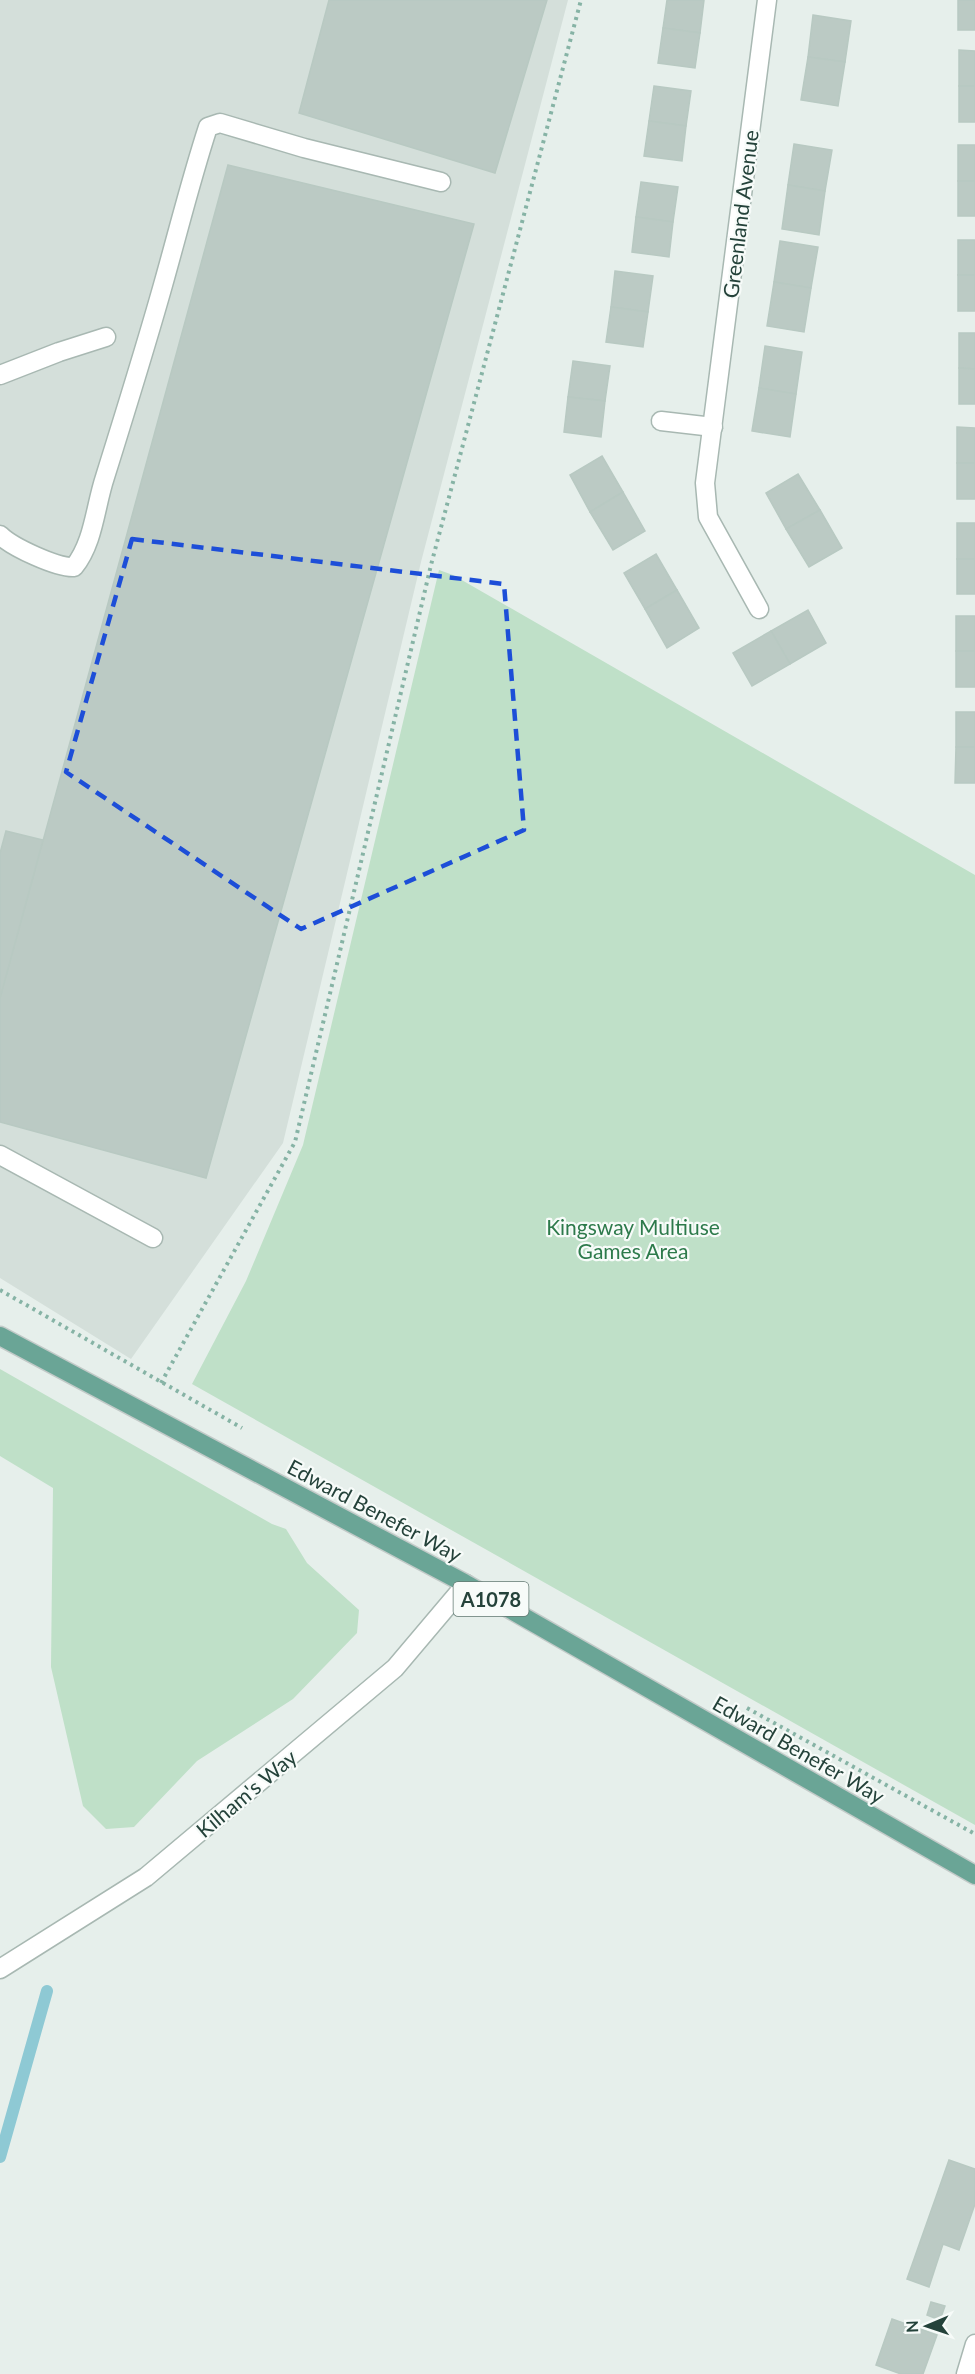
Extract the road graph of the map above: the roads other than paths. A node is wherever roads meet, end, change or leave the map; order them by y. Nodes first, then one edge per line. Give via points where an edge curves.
1 (767, 0) edge
2 (441, 182) dead end
3 (106, 337) dead end
4 (0, 375) edge
5 (661, 421) dead end
6 (713, 427) junction
7 (0, 535) edge
8 (759, 609) dead end
9 (0, 1155) edge
10 (153, 1238) dead end
11 (0, 1336) edge
12 (466, 1584) junction
13 (975, 1875) edge
14 (0, 1969) edge
15 (975, 2344) edge
16 (966, 2374) edge

1 - 6 street, Greenland Avenue
2 - 7 street via 220,123 208,127 81,558 74,567 62,567
3 - 4 street
5 - 6 street
6 - 8 street, Greenland Avenue via 705,483 708,517
9 - 10 street
11 - 12 main road, Edward Benefer Way / A1078
12 - 13 main road, Edward Benefer Way / A1078
12 - 14 street, Kilham's Way via 395,1668 146,1876
15 - 16 street

